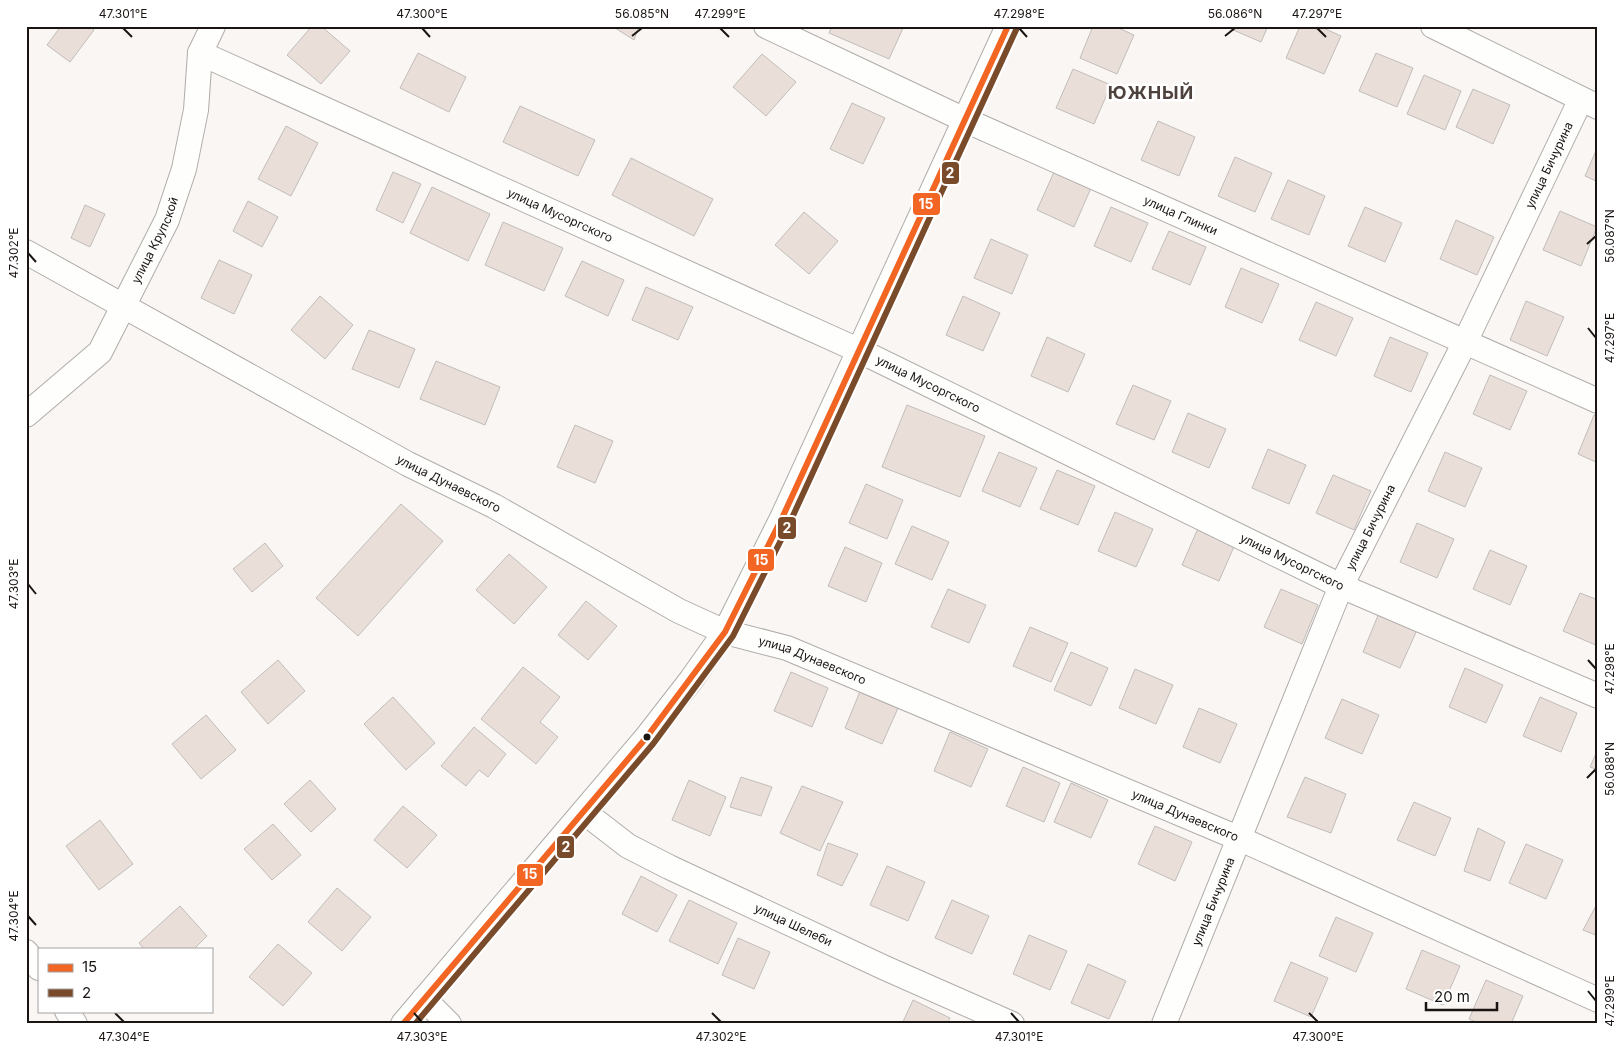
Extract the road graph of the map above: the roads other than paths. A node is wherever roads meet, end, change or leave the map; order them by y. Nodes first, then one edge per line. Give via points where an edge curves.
1 (213, 26) edge
2 (766, 26) edge
3 (1008, 26) edge
4 (1434, 26) edge
5 (200, 53) junction
6 (1589, 103) edge
7 (965, 120) junction
8 (26, 252) edge
9 (123, 307) junction
10 (1464, 342) junction
11 (858, 350) junction
12 (1598, 401) edge
13 (26, 415) edge
14 (1341, 586) junction
15 (725, 632) junction
16 (1598, 696) edge
17 (584, 812) junction
18 (1238, 838) junction
19 (26, 952) edge
20 (38, 967) edge
21 (424, 1000) junction
22 (1598, 1000) edge
23 (68, 1012) edge
24 (75, 1024) edge
25 (403, 1024) edge
26 (450, 1024) edge
27 (1012, 1024) edge
28 (1164, 1024) edge

1 - 5 street, улица Крупской
2 - 7 street, улица Глинки
3 - 7 street
4 - 6 street
5 - 9 street, улица Крупской via 196,110 184,169 167,220
5 - 11 street, улица Мусоргского
6 - 10 street, улица Бичурина
7 - 10 street, улица Глинки
7 - 11 street
8 - 9 street, улица Дунаевского
9 - 13 street, улица Крупской via 100,352
9 - 15 street, улица Дунаевского via 408,464 494,506 679,611
10 - 12 street, улица Глинки
10 - 14 street, улица Бичурина
11 - 14 street, улица Мусоргского
11 - 15 street via 783,516
14 - 16 street, улица Мусоргского
14 - 18 street, улица Бичурина
15 - 17 street via 646,738
15 - 18 street, улица Дунаевского via 787,648
17 - 21 street
17 - 27 street, улица Шелеби via 628,846 669,868
18 - 22 street, улица Дунаевского
18 - 28 street, улица Бичурина
19 - 20 street
21 - 25 street
21 - 26 street
23 - 24 street

